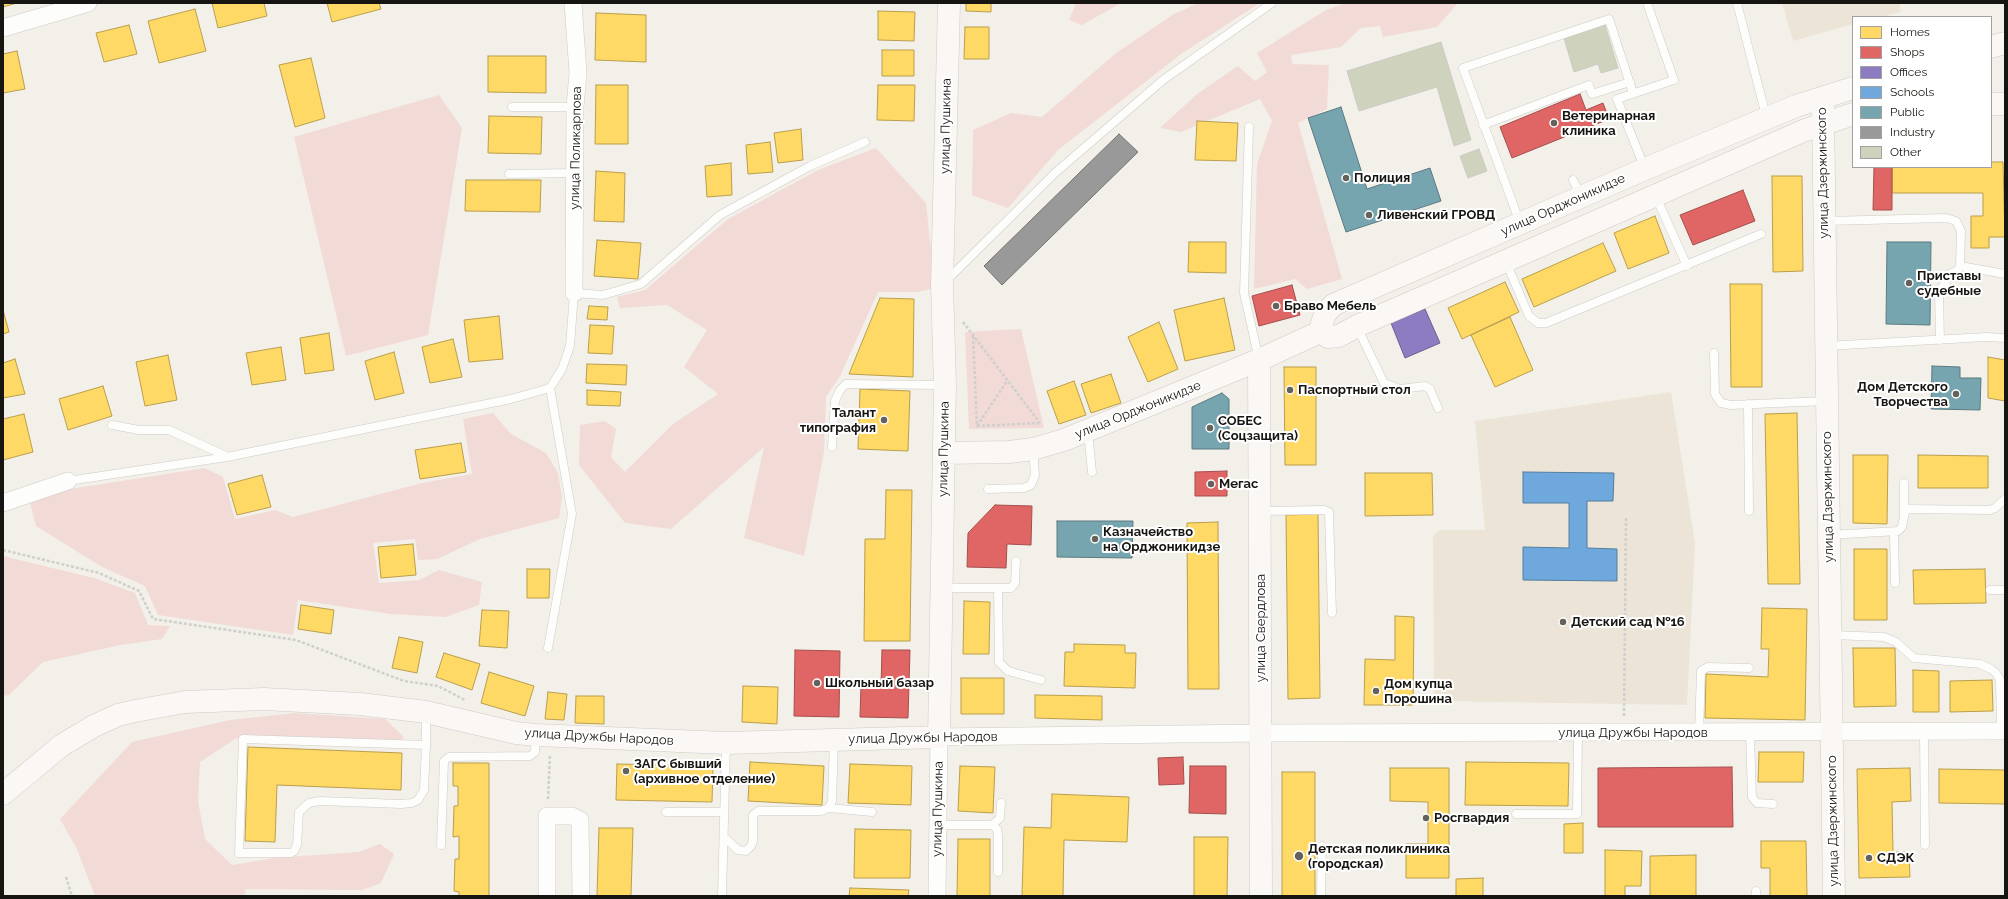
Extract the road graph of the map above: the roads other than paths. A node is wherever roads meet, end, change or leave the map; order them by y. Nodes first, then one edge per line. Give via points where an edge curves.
1 (88, 3) edge
2 (573, 3) edge
3 (949, 3) edge
4 (1272, 3) edge
5 (1647, 3) edge
6 (1736, 3) edge
7 (3, 28) edge
8 (2005, 42) edge
9 (1992, 47) edge
10 (1630, 82) junction
11 (1852, 88) edge
12 (1633, 93) junction
13 (1822, 98) junction
14 (1992, 104) edge
15 (2005, 104) edge
16 (512, 107) dead end
17 (575, 107) junction
18 (1852, 114) edge
19 (1767, 119) junction
20 (1824, 122) junction
21 (1483, 125) junction
22 (1249, 127) dead end
23 (865, 142) dead end
24 (1645, 169) junction
25 (575, 173) junction
26 (509, 174) dead end
27 (1656, 196) junction
28 (1824, 221) junction
29 (1520, 224) junction
30 (1761, 234) dead end
31 (1505, 262) junction
32 (1687, 266) junction
33 (1960, 266) junction
34 (2005, 274) edge
35 (942, 285) junction
36 (574, 293) junction
37 (1357, 326) junction
38 (1322, 331) junction
39 (2005, 338) edge
40 (1940, 340) junction
41 (1826, 346) junction
42 (1714, 353) dead end
43 (1259, 360) junction
44 (945, 385) junction
45 (550, 388) junction
46 (1826, 401) junction
47 (1748, 404) junction
48 (1438, 408) dead end
49 (112, 425) dead end
50 (1088, 431) junction
51 (832, 447) dead end
52 (1033, 449) junction
53 (944, 453) junction
54 (227, 456) junction
55 (1092, 472) dead end
56 (68, 481) joint
57 (1904, 483) dead end
58 (988, 489) dead end
59 (2005, 499) edge
60 (3, 503) edge
61 (1260, 511) junction
62 (1749, 511) dead end
63 (1904, 515) junction
64 (1894, 532) junction
65 (1828, 535) junction
66 (1016, 561) dead end
67 (1894, 583) dead end
68 (940, 588) junction
69 (998, 588) junction
70 (1990, 590) dead end
71 (2005, 590) edge
72 (1332, 613) dead end
73 (1830, 636) junction
74 (548, 648) dead end
75 (1749, 668) dead end
76 (1041, 680) dead end
77 (426, 712) junction
78 (1831, 732) junction
79 (1924, 732) junction
80 (2003, 732) edge
81 (1578, 733) junction
82 (1699, 733) junction
83 (1750, 733) junction
84 (1261, 734) junction
85 (543, 736) junction
86 (939, 737) junction
87 (834, 740) junction
88 (726, 743) junction
89 (426, 745) junction
90 (3, 794) edge
91 (1001, 803) dead end
92 (1773, 804) dead end
93 (829, 808) junction
94 (666, 812) dead end
95 (724, 812) junction
96 (872, 812) dead end
97 (1516, 814) dead end
98 (937, 825) junction
99 (992, 825) junction
100 (725, 838) junction
101 (442, 845) dead end
102 (1925, 845) dead end
103 (1322, 846) dead end
104 (998, 872) dead end
105 (547, 896) edge
106 (581, 896) edge
107 (722, 896) edge
108 (937, 896) edge
109 (1261, 896) edge
110 (1322, 896) edge
111 (1834, 896) edge

1 - 7 street
2 - 17 street, улица Поликарпова via 578,72
3 - 35 street, улица Пушкина
4 - 35 lane via 1163,80 1055,173
5 - 12 lane via 1674,80
6 - 19 lane
8 - 9 street
10 - 12 lane
10 - 21 lane via 1592,94 1588,85
10 - 21 lane via 1609,19 1463,68
11 - 13 street, улица Орджоникидзе
12 - 24 lane via 1617,99
13 - 19 street, улица Орджоникидзе
13 - 20 street, улица Дзержинского
14 - 15 street
16 - 17 lane
17 - 25 street, улица Поликарпова
18 - 20 street
19 - 24 street, улица Орджоникидзе
20 - 27 street
20 - 28 street, улица Дзержинского
21 - 29 lane
22 - 43 lane via 1244,293
23 - 36 lane via 810,166 720,215 641,284 603,295
24 - 29 street, улица Орджоникидзе via 1577,188
25 - 26 lane
25 - 36 street, улица Поликарпова
27 - 31 street
27 - 32 lane
28 - 33 lane via 1951,219 1956,221 1961,231
28 - 41 street, улица Дзержинского
29 - 38 street, улица Орджоникидзе via 1333,305 1325,314
30 - 32 lane
31 - 32 lane via 1529,316 1542,323 1554,321
31 - 37 street
33 - 34 lane
33 - 40 lane via 1949,274 1939,291
35 - 44 street, улица Пушкина
36 - 45 lane via 570,346 562,369
37 - 38 street via 1339,336 1328,337
37 - 48 lane via 1384,383 1403,389 1425,386 1430,390
38 - 43 street, улица Орджоникидзе
39 - 40 lane
40 - 41 lane
41 - 46 street, улица Дзержинского
42 - 47 lane via 1715,390 1719,401 1726,404
43 - 50 street, улица Орджоникидзе
43 - 61 street, улица Свердлова
44 - 51 lane via 846,384 835,401
44 - 53 street, улица Пушкина
45 - 54 lane via 511,399
45 - 74 lane via 572,514
46 - 47 lane
46 - 65 street, улица Дзержинского
47 - 62 lane
49 - 54 lane via 139,430 169,430
50 - 52 street, улица Орджоникидзе
50 - 55 lane
52 - 53 street, улица Орджоникидзе
52 - 58 lane via 1035,475 1031,485 1027,488
53 - 68 street, улица Пушкина
54 - 56 lane
56 - 60 street
57 - 63 lane
59 - 63 lane via 1990,510 1910,508
61 - 72 lane via 1329,512
61 - 84 street, улица Свердлова
63 - 64 lane via 1902,526
64 - 65 lane
64 - 67 lane
65 - 73 street, улица Дзержинского
66 - 69 lane via 1016,578 1013,586
68 - 69 lane
68 - 86 street, улица Пушкина
69 - 76 lane via 999,662 1008,671
70 - 71 lane
73 - 78 street, улица Дзержинского
73 - 80 lane via 1884,637 1896,642 1914,658 1980,664 1991,668 2000,680
75 - 82 lane via 1708,667 1701,670
77 - 85 street, улица Дружбы Народов via 516,733
77 - 89 lane
77 - 90 street, улица Дружбы Народов via 296,700 185,702 151,707 105,720 76,736
78 - 79 street, улица Дружбы Народов
78 - 83 street, улица Дружбы Народов
78 - 111 street, улица Дзержинского
79 - 80 street, улица Дружбы Народов
79 - 102 lane
81 - 82 street, улица Дружбы Народов
81 - 84 street, улица Дружбы Народов
81 - 97 lane via 1577,814
82 - 83 street, улица Дружбы Народов
83 - 92 lane via 1752,797 1757,803
84 - 86 street, улица Дружбы Народов
84 - 109 street, улица Свердлова
85 - 88 street, улица Дружбы Народов
85 - 101 lane via 535,752 530,756 449,757 444,761
86 - 87 street, улица Дружбы Народов
86 - 98 street, улица Пушкина
87 - 88 street, улица Дружбы Народов
87 - 93 lane via 832,801
88 - 95 lane
89 - 89 lane via 424,790 418,800 401,804 320,801 308,803 299,812 297,845 294,852 239,853 243,739
91 - 99 lane via 1000,818
93 - 96 lane
93 - 100 lane via 821,811 758,811 753,815 753,841 746,851 738,850
94 - 95 lane
95 - 100 lane
98 - 99 lane
98 - 108 street, улица Пушкина
99 - 104 lane via 998,835
100 - 107 lane
103 - 110 lane
105 - 106 street via 547,816 572,816 580,820

